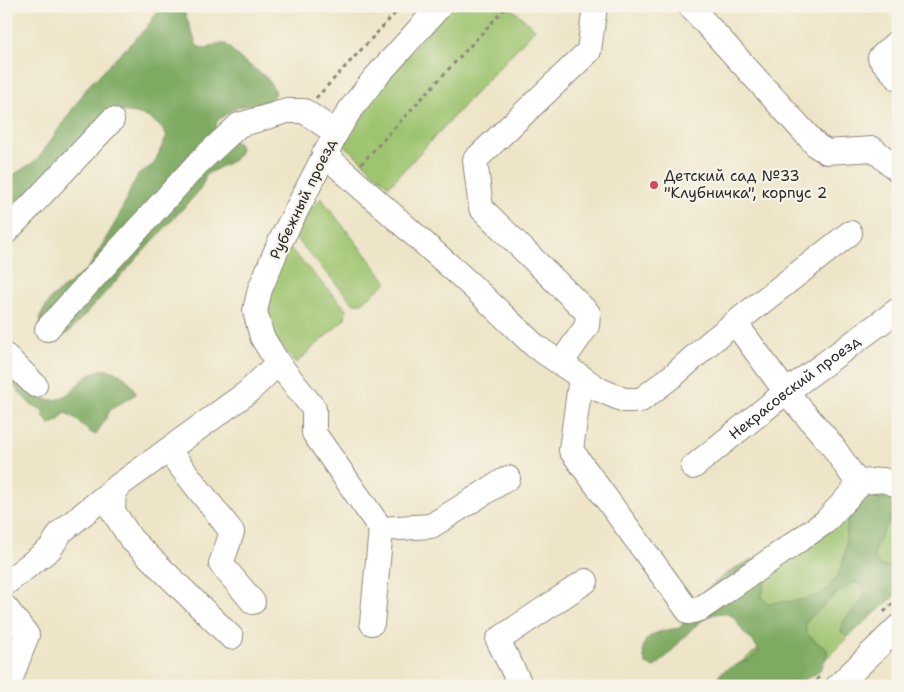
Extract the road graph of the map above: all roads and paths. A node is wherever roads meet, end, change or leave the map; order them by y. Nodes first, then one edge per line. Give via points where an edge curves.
1 (402, 6) edge
2 (440, 6) edge
3 (507, 6) edge
4 (595, 6) edge
5 (690, 6) edge
6 (898, 41) edge
7 (898, 78) edge
8 (304, 111) junction
9 (112, 120) dead end
10 (336, 133) junction
11 (324, 154) junction
12 (898, 170) edge
13 (349, 177) junction
14 (6, 232) edge
15 (850, 233) dead end
16 (898, 310) edge
17 (736, 324) junction
18 (47, 329) dead end
19 (6, 356) edge
20 (278, 363) junction
21 (562, 363) junction
22 (581, 376) junction
23 (35, 385) dead end
24 (786, 392) junction
25 (168, 450) junction
26 (694, 467) dead end
27 (508, 478) dead end
28 (862, 482) junction
29 (898, 485) edge
30 (114, 489) junction
31 (381, 529) junction
32 (586, 581) dead end
33 (6, 583) edge
34 (253, 602) dead end
35 (6, 608) edge
36 (372, 623) dead end
37 (898, 627) edge
38 (231, 637) dead end
39 (8, 686) edge
40 (521, 686) edge
41 (838, 686) edge

1 - 8 path
2 - 10 street, Рубежный проезд via 375,78
3 - 13 path
4 - 21 street via 589,51 475,160 481,208 588,313 587,326
5 - 12 street via 816,146 827,152 873,149
6 - 7 street via 880,58
8 - 10 street
8 - 18 street via 287,111 239,125 198,163
9 - 14 street
10 - 11 street, Рубежный проезд
11 - 13 street
11 - 20 street, Рубежный проезд via 279,244 260,289 255,311 262,337
13 - 21 street via 535,346
15 - 17 street
16 - 24 street, Некрасовский проезд
17 - 22 street via 640,400 624,400 600,390
17 - 24 street
19 - 23 street
20 - 25 street via 248,392
20 - 31 street, Рубежный проезд via 314,409 314,433
21 - 22 street
22 - 28 street via 571,450 690,612 700,609 825,522
24 - 26 street, Некрасовский проезд
24 - 28 street via 830,444 848,472
25 - 30 street
25 - 34 street via 232,532 220,564
27 - 31 street via 431,526
28 - 29 street via 884,480
30 - 33 street via 61,532 50,549
30 - 38 street via 113,511 130,539
31 - 36 street
32 - 40 street via 498,640
35 - 39 street via 27,635
37 - 41 street

